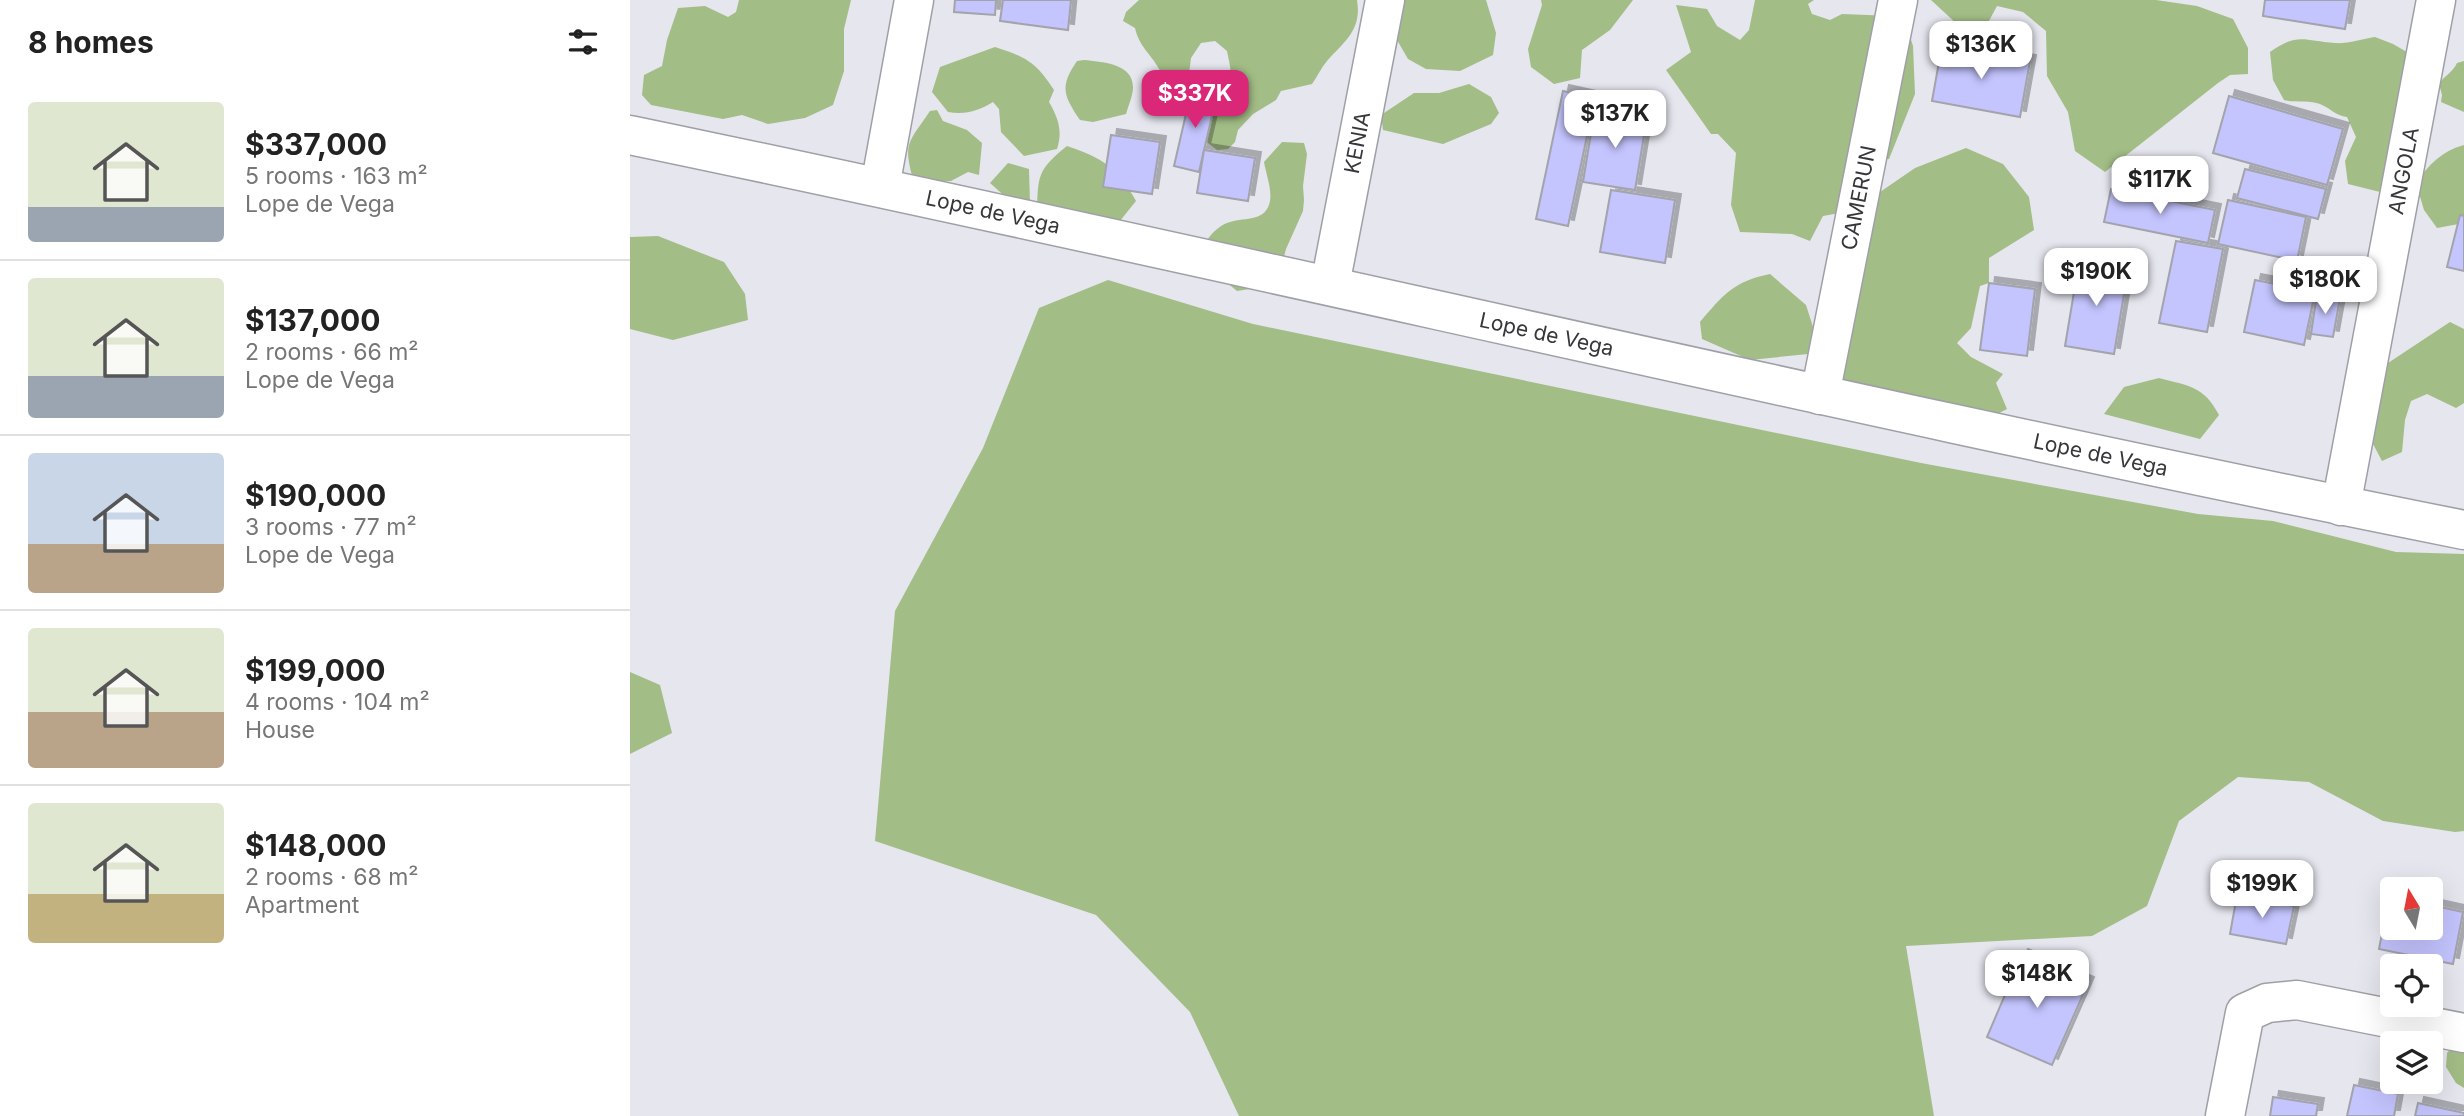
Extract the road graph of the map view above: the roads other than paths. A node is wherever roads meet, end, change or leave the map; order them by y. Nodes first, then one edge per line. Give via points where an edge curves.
1 (914, 0) edge
2 (1385, 0) edge
3 (1898, 0) edge
4 (2436, 0) edge
5 (630, 135) edge
6 (880, 187) junction
7 (1330, 285) junction
8 (1821, 396) junction
9 (2341, 506) junction
10 (2464, 530) edge
11 (2464, 1033) edge
12 (2225, 1116) edge

1 - 6 street
2 - 7 street, KENIA
3 - 8 street, CAMERUN
4 - 9 street, ANGOLA
5 - 6 street, Lope de Vega
6 - 7 street, Lope de Vega
7 - 8 street, Lope de Vega
8 - 9 street, Lope de Vega
9 - 10 street, Lope de Vega
11 - 12 street via 2297,1000 2267,1003 2245,1013

